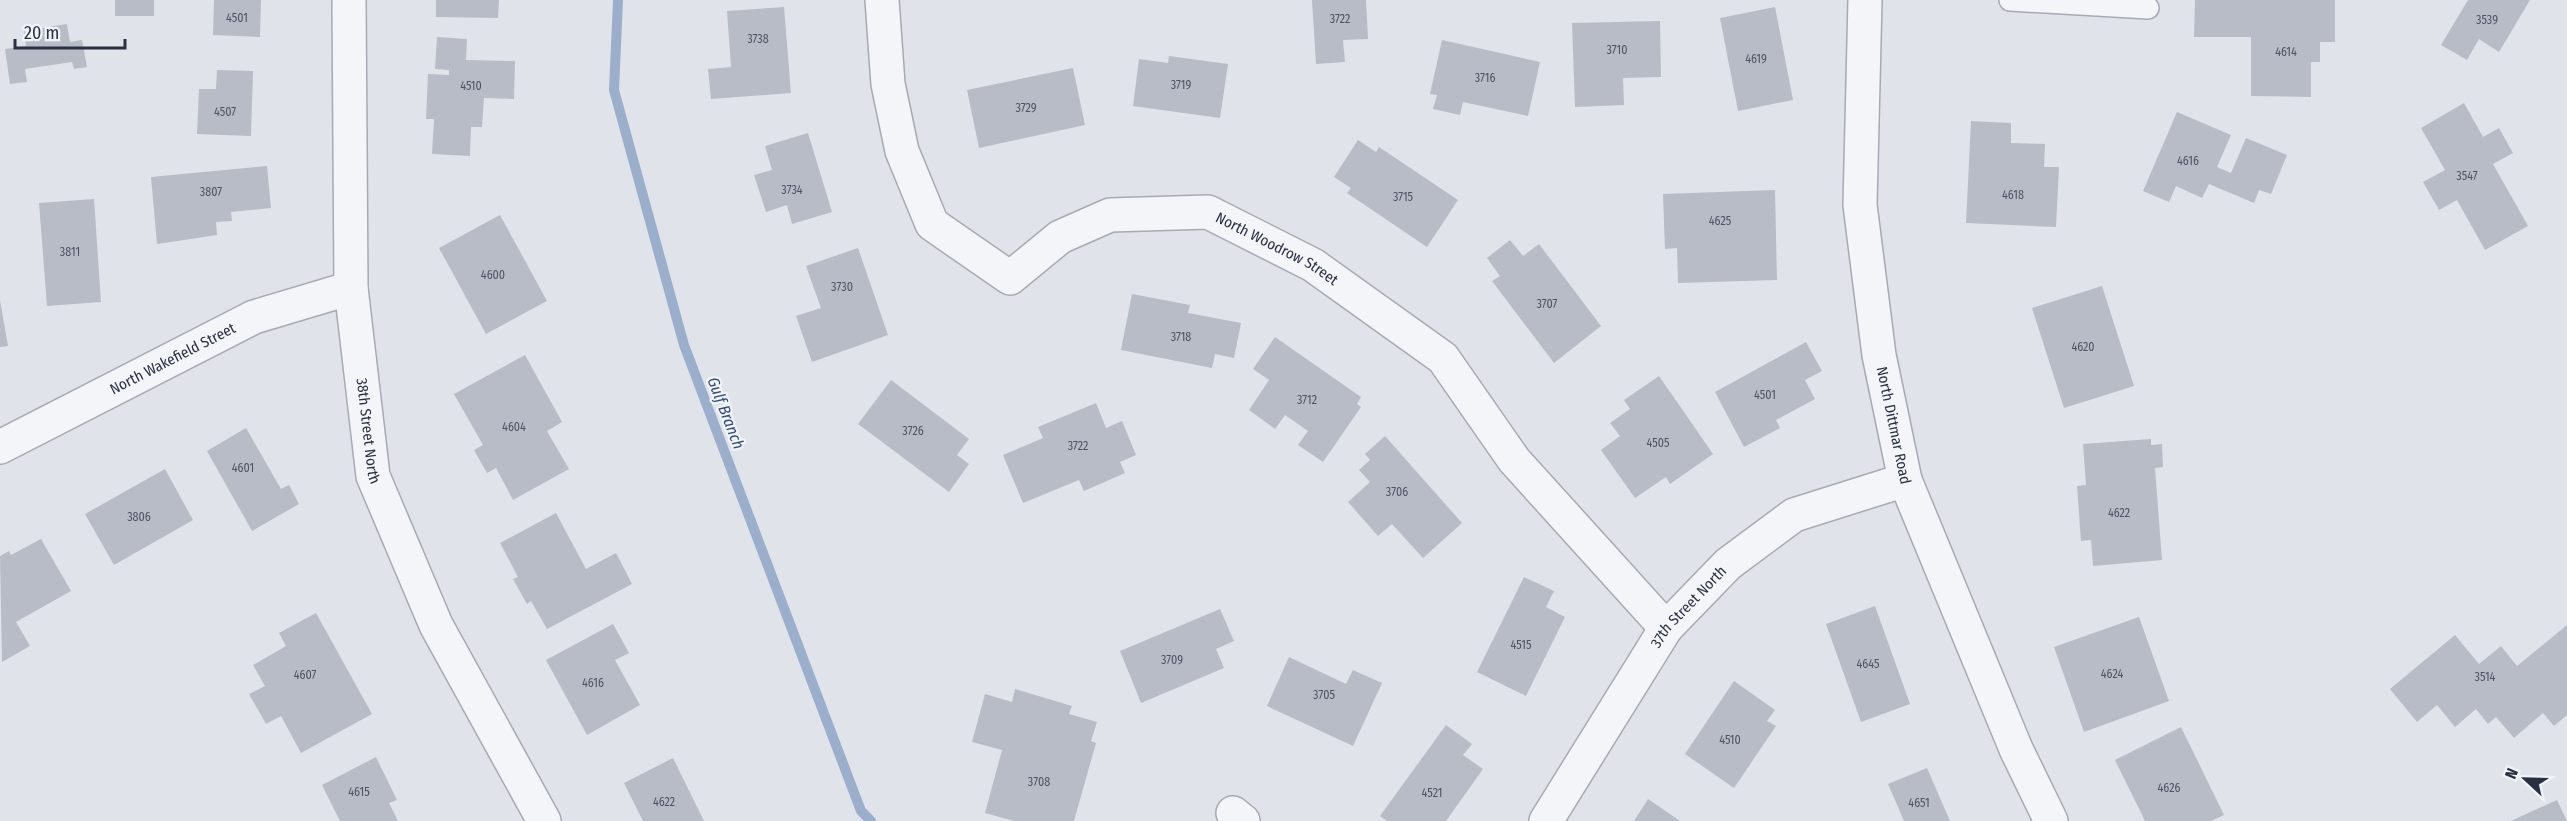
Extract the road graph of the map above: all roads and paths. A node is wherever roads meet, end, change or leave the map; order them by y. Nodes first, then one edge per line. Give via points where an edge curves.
1 (349, 0) edge
2 (882, 0) edge
3 (1865, 0) edge
4 (2010, 0) edge
5 (2148, 8) dead end
6 (351, 288) junction
7 (0, 447) edge
8 (1905, 480) junction
9 (1666, 628) junction
10 (544, 821) edge
11 (1546, 821) edge
12 (2051, 821) edge

1 - 6 street, 38th Street North
2 - 9 street, North Woodrow Street via 888,84 902,151 932,224 1010,278 1060,237 1110,215 1208,212 1312,265 1443,358 1514,460
3 - 8 street, North Dittmar Road via 1860,205 1879,355
4 - 5 lane
6 - 7 street, North Wakefield Street via 255,317
6 - 10 street, 38th Street North via 373,476 436,625
8 - 9 street, 37th Street North via 1794,515 1728,564
8 - 12 street, North Dittmar Road via 2016,749
9 - 11 street, 37th Street North

